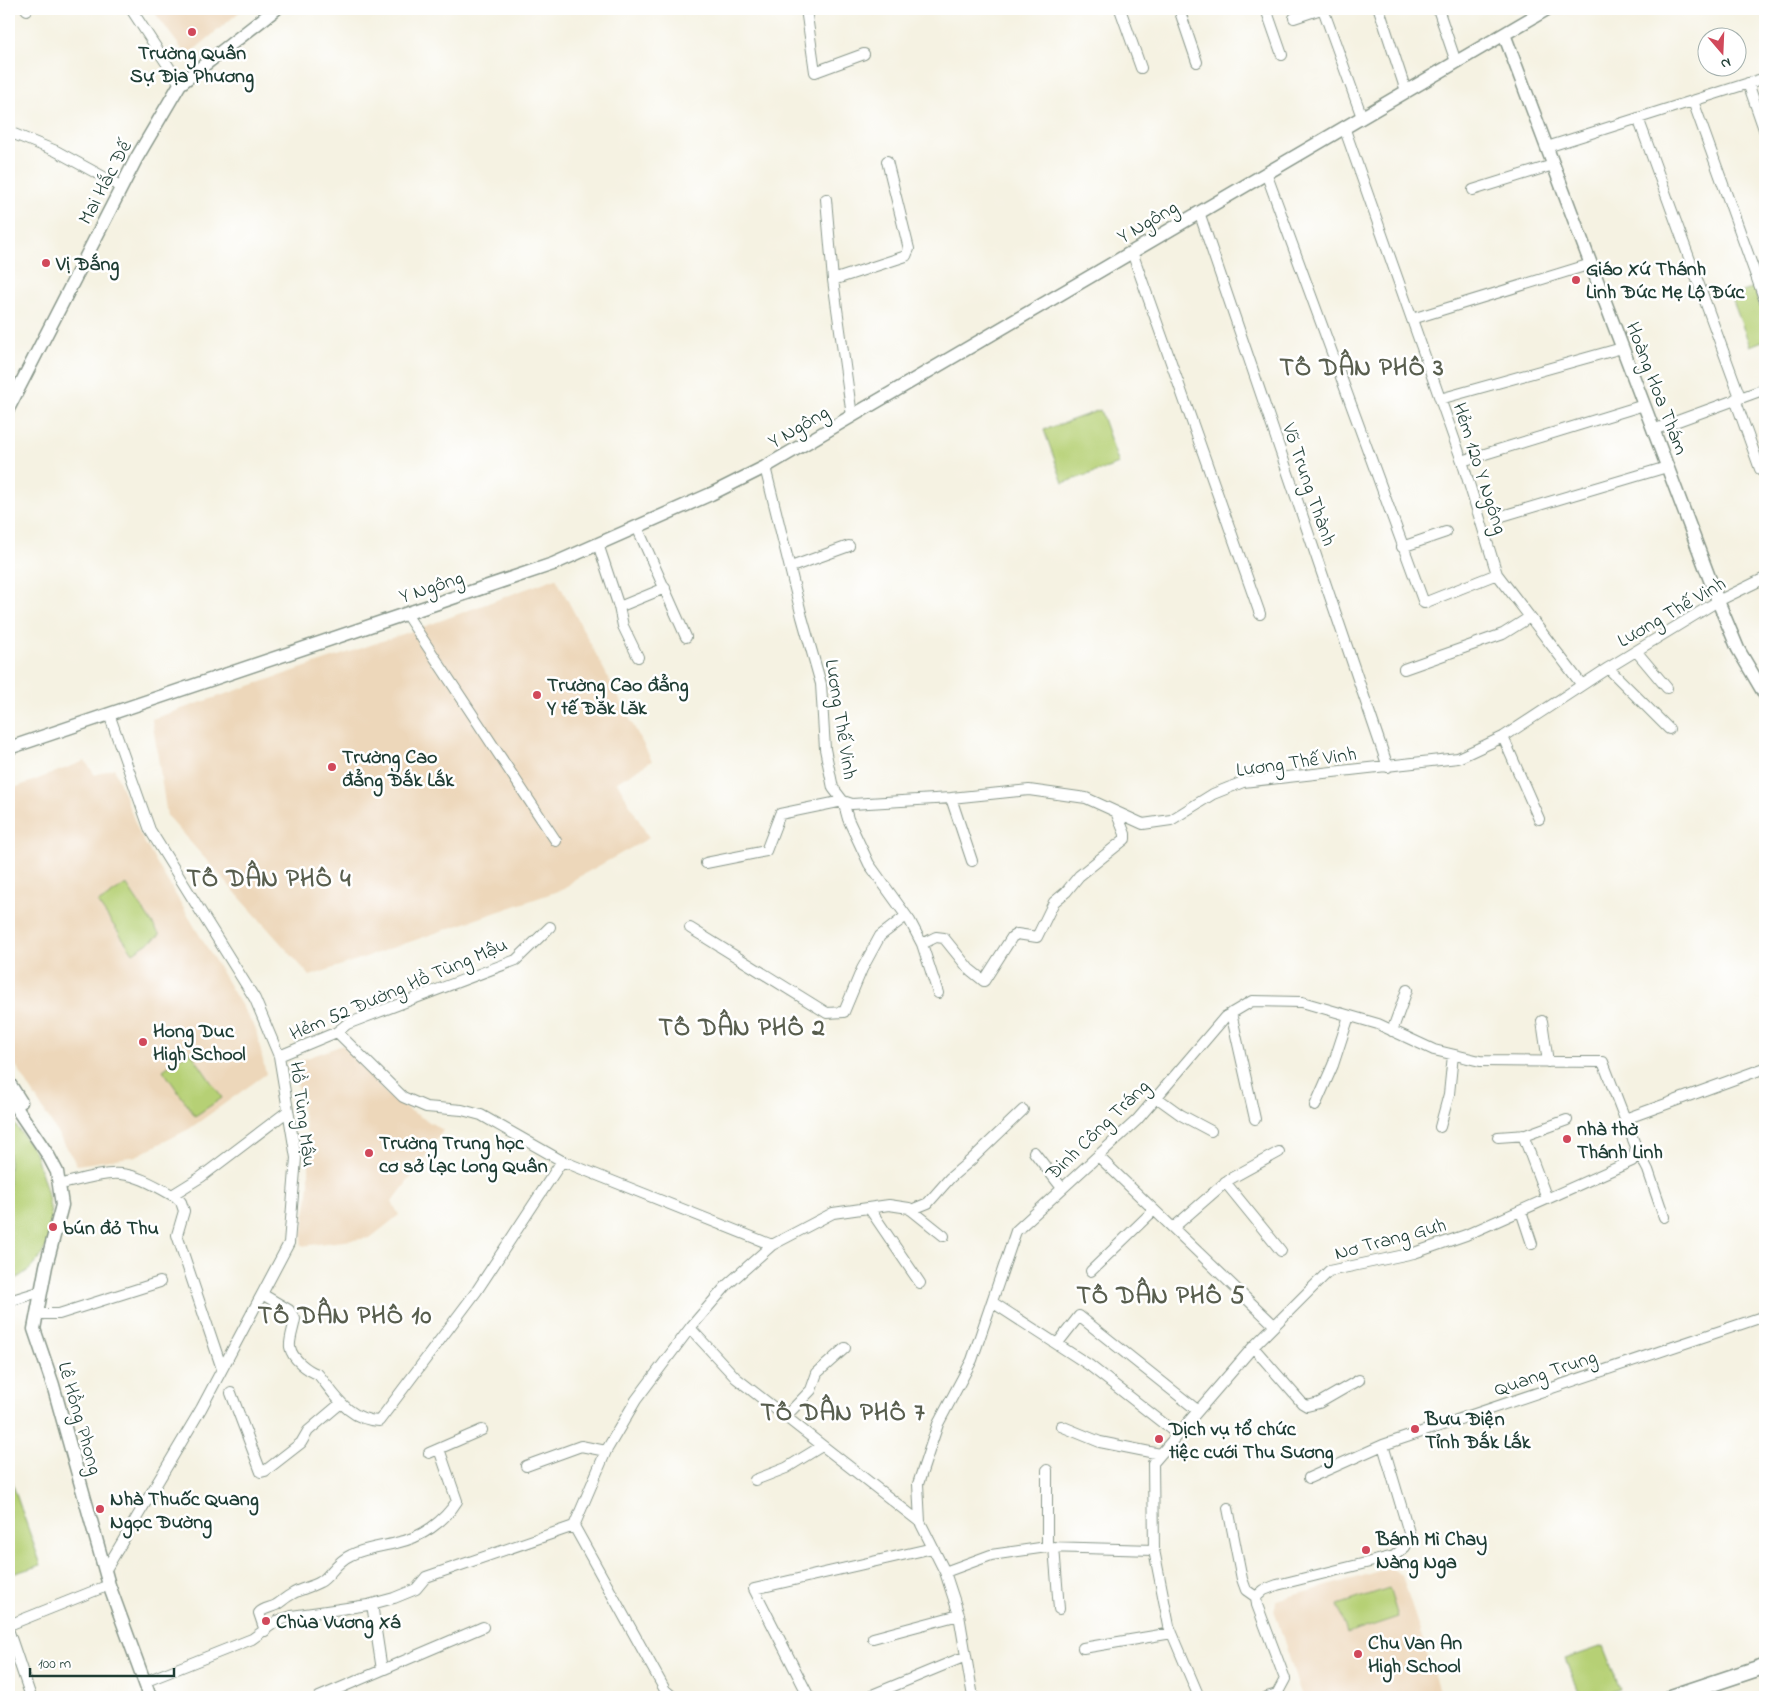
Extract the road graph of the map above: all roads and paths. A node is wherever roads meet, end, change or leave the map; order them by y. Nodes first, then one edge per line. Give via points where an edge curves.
1 (131, 9) edge
2 (276, 9) edge
3 (806, 9) edge
4 (1120, 9) edge
5 (1179, 9) edge
6 (1266, 9) edge
7 (1322, 9) edge
8 (1379, 9) edge
9 (1438, 9) edge
10 (1543, 10) edge
11 (1294, 18) dead end
12 (1504, 34) junction
13 (864, 54) dead end
14 (1282, 55) dead end
15 (1197, 62) dead end
16 (1456, 62) junction
17 (1141, 68) dead end
18 (1765, 78) edge
19 (1748, 83) junction
20 (180, 84) junction
21 (1406, 91) junction
22 (1693, 101) junction
23 (1362, 117) junction
24 (1638, 118) junction
25 (1344, 127) junction
26 (9, 132) edge
27 (1765, 132) edge
28 (1547, 147) junction
29 (887, 161) dead end
30 (1553, 165) junction
31 (1266, 173) junction
32 (122, 187) junction
33 (1473, 190) dead end
34 (826, 199) dead end
35 (1199, 212) junction
36 (1132, 252) junction
37 (1591, 264) junction
38 (833, 280) junction
39 (1765, 301) edge
40 (1412, 319) junction
41 (1622, 348) junction
42 (1765, 389) edge
43 (13, 392) edge
44 (1738, 398) junction
45 (1440, 399) junction
46 (1644, 405) junction
47 (9, 407) edge
48 (852, 416) junction
49 (1653, 430) junction
50 (1462, 461) junction
51 (765, 467) junction
52 (1667, 467) junction
53 (1760, 469) dead end
54 (1502, 516) dead end
55 (637, 527) junction
56 (1446, 532) dead end
57 (598, 544) junction
58 (850, 546) dead end
59 (1402, 547) junction
60 (791, 567) junction
61 (1497, 574) junction
62 (1765, 578) edge
63 (665, 588) junction
64 (1718, 601) junction
65 (619, 607) junction
66 (406, 614) junction
67 (1260, 614) dead end
68 (1530, 617) junction
69 (686, 636) dead end
70 (1636, 651) junction
71 (638, 657) dead end
72 (1608, 668) junction
73 (1404, 669) dead end
74 (1582, 685) junction
75 (1667, 688) dead end
76 (1765, 695) edge
77 (109, 714) junction
78 (1669, 730) dead end
79 (1504, 737) junction
80 (9, 748) edge
81 (1388, 767) junction
82 (951, 798) junction
83 (843, 801) junction
84 (1116, 812) junction
85 (1538, 819) dead end
86 (556, 841) dead end
87 (972, 861) dead end
88 (706, 863) dead end
89 (906, 916) junction
90 (550, 927) dead end
91 (690, 928) dead end
92 (922, 944) junction
93 (1407, 990) dead end
94 (938, 994) dead end
95 (1231, 1013) junction
96 (1350, 1016) junction
97 (1542, 1021) dead end
98 (1392, 1031) junction
99 (337, 1032) junction
100 (1453, 1055) junction
101 (279, 1056) junction
102 (1548, 1062) junction
103 (1765, 1068) edge
104 (9, 1083) edge
105 (9, 1097) edge
106 (1156, 1097) junction
107 (1315, 1106) dead end
108 (1022, 1110) dead end
109 (288, 1111) junction
110 (1255, 1119) dead end
111 (1625, 1119) junction
112 (1567, 1120) dead end
113 (1440, 1127) dead end
114 (1211, 1131) dead end
115 (1523, 1135) junction
116 (1498, 1137) dead end
117 (1636, 1147) junction
118 (1034, 1152) dead end
119 (1279, 1152) dead end
120 (1098, 1156) junction
121 (562, 1161) junction
122 (1225, 1182) junction
123 (66, 1183) junction
124 (1062, 1188) junction
125 (175, 1196) dead end
126 (1547, 1199) junction
127 (870, 1208) junction
128 (911, 1210) junction
129 (1154, 1210) junction
130 (1521, 1211) junction
131 (1664, 1217) dead end
132 (1173, 1228) junction
133 (944, 1236) dead end
134 (1532, 1244) dead end
135 (772, 1245) junction
136 (1281, 1251) dead end
137 (1091, 1271) dead end
138 (160, 1282) dead end
139 (920, 1283) dead end
140 (42, 1291) junction
141 (262, 1294) junction
142 (9, 1301) edge
143 (992, 1302) junction
144 (37, 1314) junction
145 (1765, 1316) edge
146 (1274, 1325) junction
147 (690, 1328) junction
148 (1057, 1344) junction
149 (1253, 1347) junction
150 (845, 1348) dead end
151 (222, 1369) junction
152 (1359, 1380) dead end
153 (231, 1393) dead end
154 (341, 1403) junction
155 (1197, 1410) junction
156 (785, 1417) junction
157 (1061, 1426) dead end
158 (482, 1430) dead end
159 (1177, 1434) junction
160 (1383, 1445) junction
161 (822, 1446) junction
162 (606, 1451) junction
163 (1160, 1454) junction
164 (526, 1466) dead end
165 (1047, 1470) dead end
166 (1309, 1478) dead end
167 (754, 1480) dead end
168 (1228, 1508) dead end
169 (920, 1522) junction
170 (574, 1526) junction
171 (1050, 1547) junction
172 (933, 1548) junction
173 (1154, 1550) junction
174 (106, 1571) junction
175 (945, 1572) junction
176 (109, 1585) junction
177 (1256, 1597) junction
178 (372, 1604) junction
179 (1059, 1609) dead end
180 (959, 1615) junction
181 (9, 1625) edge
182 (483, 1628) dead end
183 (264, 1630) junction
184 (9, 1632) edge
185 (1172, 1633) junction
186 (874, 1638) dead end
187 (1083, 1648) dead end
188 (966, 1656) junction
189 (1765, 1666) edge
190 (382, 1670) junction
191 (144, 1682) junction
192 (806, 1696) edge
193 (31, 1697) edge
194 (150, 1697) edge
195 (319, 1697) edge
196 (673, 1697) edge
197 (867, 1697) edge
198 (973, 1697) edge
199 (1199, 1697) edge
200 (1267, 1697) edge
201 (1672, 1697) edge

1 - 20 street
2 - 20 street, Mai Hắc Đế
3 - 13 street via 815,72
4 - 17 street
5 - 15 street
6 - 14 street
7 - 11 street
7 - 23 street
8 - 21 street
9 - 16 street
10 - 12 street, Y Ngông
12 - 16 street, Y Ngông
12 - 28 street, Hoàng Hoa Thám
16 - 21 street, Y Ngông
18 - 19 street
19 - 22 street
19 - 27 street
20 - 32 street, Mai Hắc Đế
21 - 23 street, Y Ngông
22 - 24 street
22 - 39 street
23 - 25 street, Y Ngông
24 - 28 street
24 - 44 street
25 - 31 street, Y Ngông
25 - 40 street, Hẻm 120 Y Ngông
26 - 32 street via 56,151
28 - 30 street, Hoàng Hoa Thám
29 - 38 street via 910,249 906,256
30 - 33 street
30 - 37 street, Hoàng Hoa Thám
31 - 35 street, Y Ngông
31 - 59 street
32 - 43 street, Mai Hắc Đế
34 - 38 street
35 - 36 street, Y Ngông
35 - 81 street, Võ Trung Thành
36 - 48 street, Y Ngông
36 - 67 street
37 - 40 street
37 - 41 street, Hoàng Hoa Thám
38 - 48 street
40 - 45 street, Hẻm 120 Y Ngông
41 - 45 street
41 - 46 street, Hoàng Hoa Thám
42 - 44 street
43 - 47 street, Mai Hắc Đế
44 - 49 street
44 - 53 street
45 - 50 street, Hẻm 120 Y Ngông
46 - 49 street, Hoàng Hoa Thám
46 - 50 street
48 - 51 street, Y Ngông
49 - 52 street, Hoàng Hoa Thám
50 - 61 street, Hẻm 120 Y Ngông
51 - 55 street, Y Ngông
51 - 60 street, Lương Thế Vinh
52 - 54 street
52 - 64 street, Hoàng Hoa Thám
55 - 57 street, Y Ngông
55 - 63 street
56 - 59 street
57 - 65 street
57 - 66 street, Y Ngông via 553,564
58 - 60 street
59 - 61 street via 1424,603
60 - 83 street, Lương Thế Vinh via 821,684 830,775 833,788
61 - 68 street, Hẻm 120 Y Ngông
62 - 64 street, Lương Thế Vinh
63 - 65 street
63 - 69 street
64 - 70 street, Lương Thế Vinh
64 - 76 street, Hoàng Hoa Thám via 1738,649
65 - 71 street via 623,626
66 - 77 street, Y Ngông
66 - 86 street
68 - 73 street via 1503,634
68 - 74 street, Hẻm 120 Y Ngông
70 - 72 street, Lương Thế Vinh
70 - 75 street
72 - 74 street, Lương Thế Vinh
72 - 78 street
74 - 79 street, Lương Thế Vinh
77 - 80 street, Y Ngông
77 - 101 street, Hồ Tùng Mậu via 150,830 255,999
79 - 81 street, Lương Thế Vinh via 1458,758
79 - 85 street
81 - 84 street, Lương Thế Vinh via 1243,782 1213,794 1171,820 1143,824
82 - 83 street, Lương Thế Vinh via 860,804
82 - 84 street, Lương Thế Vinh via 1029,790 1086,798
82 - 87 street
83 - 88 street via 780,814 766,851
83 - 89 street via 869,864
84 - 92 street via 1125,839 1079,876 1054,902 1037,937 1017,934 1012,937 984,981 969,969 944,938 936,937
89 - 91 street via 880,936 844,1012 827,1013
89 - 92 street
90 - 99 street, Hẻm 52 Đường Hồ Tùng Mậu via 516,960 347,1024
92 - 94 street
93 - 98 street
95 - 96 street, Đinh Công Tráng via 1252,1001 1302,1002
95 - 106 street, Đinh Công Tráng
95 - 110 street
96 - 98 street, Đinh Công Tráng
96 - 107 street
97 - 102 street
98 - 100 street, Đinh Công Tráng
99 - 101 street, Hẻm 52 Đường Hồ Tùng Mậu
99 - 121 street via 403,1097 426,1107 481,1115
100 - 102 street, Đinh Công Tráng via 1480,1062
100 - 113 street via 1449,1094
101 - 109 street, Hồ Tùng Mậu
102 - 111 street, Đinh Công Tráng via 1603,1062
103 - 111 street
104 - 123 street, Lê Hồng Phong via 54,1151
105 - 140 street, Lê Hồng Phong via 48,1155 60,1188 62,1205
106 - 114 street
106 - 120 street, Đinh Công Tráng via 1137,1120
108 - 128 street via 928,1203
109 - 123 street via 172,1195 131,1174 105,1174
109 - 141 street, Hồ Tùng Mậu via 296,1158 289,1243
111 - 117 street
112 - 115 street
115 - 116 street
115 - 126 street
117 - 126 street, Nơ Trang Gưh via 1632,1161
117 - 131 street via 1648,1170
118 - 124 street
119 - 122 street
120 - 124 street, Đinh Công Tráng
120 - 129 street
121 - 135 street
121 - 154 street via 476,1292 379,1421 365,1420
122 - 132 street
122 - 136 street
123 - 140 street, Lê Hồng Phong via 70,1205 65,1229 54,1270
124 - 143 street, Đinh Công Tráng via 1016,1231
125 - 151 street via 184,1211 177,1235
126 - 130 street, Nơ Trang Gưh
127 - 128 street via 889,1205
127 - 135 street via 833,1212
127 - 139 street
128 - 133 street
129 - 132 street
129 - 137 street
130 - 134 street
130 - 146 street, Nơ Trang Gưh via 1466,1235 1414,1252 1329,1272
132 - 146 street
135 - 147 street via 727,1286
138 - 144 street via 59,1314
140 - 142 street
140 - 144 street, Lê Hồng Phong
141 - 151 street, Hồ Tùng Mậu
141 - 154 street via 289,1310 295,1319 290,1347 310,1372 318,1374
143 - 148 street
143 - 169 street, Đinh Công Tráng via 972,1360 938,1424 918,1484
144 - 174 street, Lê Hồng Phong via 34,1329
145 - 160 street, Quang Trung
146 - 149 street, Nơ Trang Gưh
147 - 156 street via 736,1378
147 - 162 street via 636,1400
148 - 155 street via 1079,1316
148 - 159 street
149 - 152 street via 1307,1406
149 - 155 street, Nơ Trang Gưh
150 - 156 street via 817,1373 814,1386
151 - 174 street, Hồ Tùng Mậu
153 - 154 street via 261,1472 301,1443 308,1431
155 - 159 street, Nơ Trang Gưh
156 - 161 street
157 - 163 street via 1100,1442
158 - 183 street via 434,1451 457,1501 438,1524 398,1543 350,1555 330,1570 321,1582 262,1610 259,1613
159 - 163 street, Nơ Trang Gưh
160 - 166 street, Quang Trung
160 - 177 street via 1410,1536 1405,1547 1394,1556 1277,1585
161 - 167 street via 786,1468
161 - 169 street
162 - 164 street via 581,1446
162 - 170 street
163 - 173 street, Nơ Trang Gưh via 1153,1463
165 - 171 street
168 - 177 street via 1242,1579 1246,1590
169 - 172 street, Đinh Công Tráng
170 - 178 street via 426,1577 416,1589
170 - 196 street via 665,1690
171 - 173 street
171 - 175 street via 992,1555
171 - 179 street
172 - 175 street, Đinh Công Tráng
172 - 192 street via 754,1589
173 - 185 street, Nơ Trang Gưh
174 - 176 street, Lê Hồng Phong
175 - 180 street, Đinh Công Tráng
176 - 181 street
176 - 191 street, Lê Hồng Phong
177 - 200 street via 1285,1679 1277,1694
178 - 183 street via 292,1616
178 - 190 street
180 - 186 street
180 - 188 street, Đinh Công Tráng
182 - 190 street
183 - 191 street via 252,1639
184 - 193 street
185 - 187 street
185 - 199 street, Nơ Trang Gưh
188 - 197 street
188 - 198 street, Đinh Công Tráng
189 - 201 main road
190 - 195 street
191 - 194 street, Lê Hồng Phong

